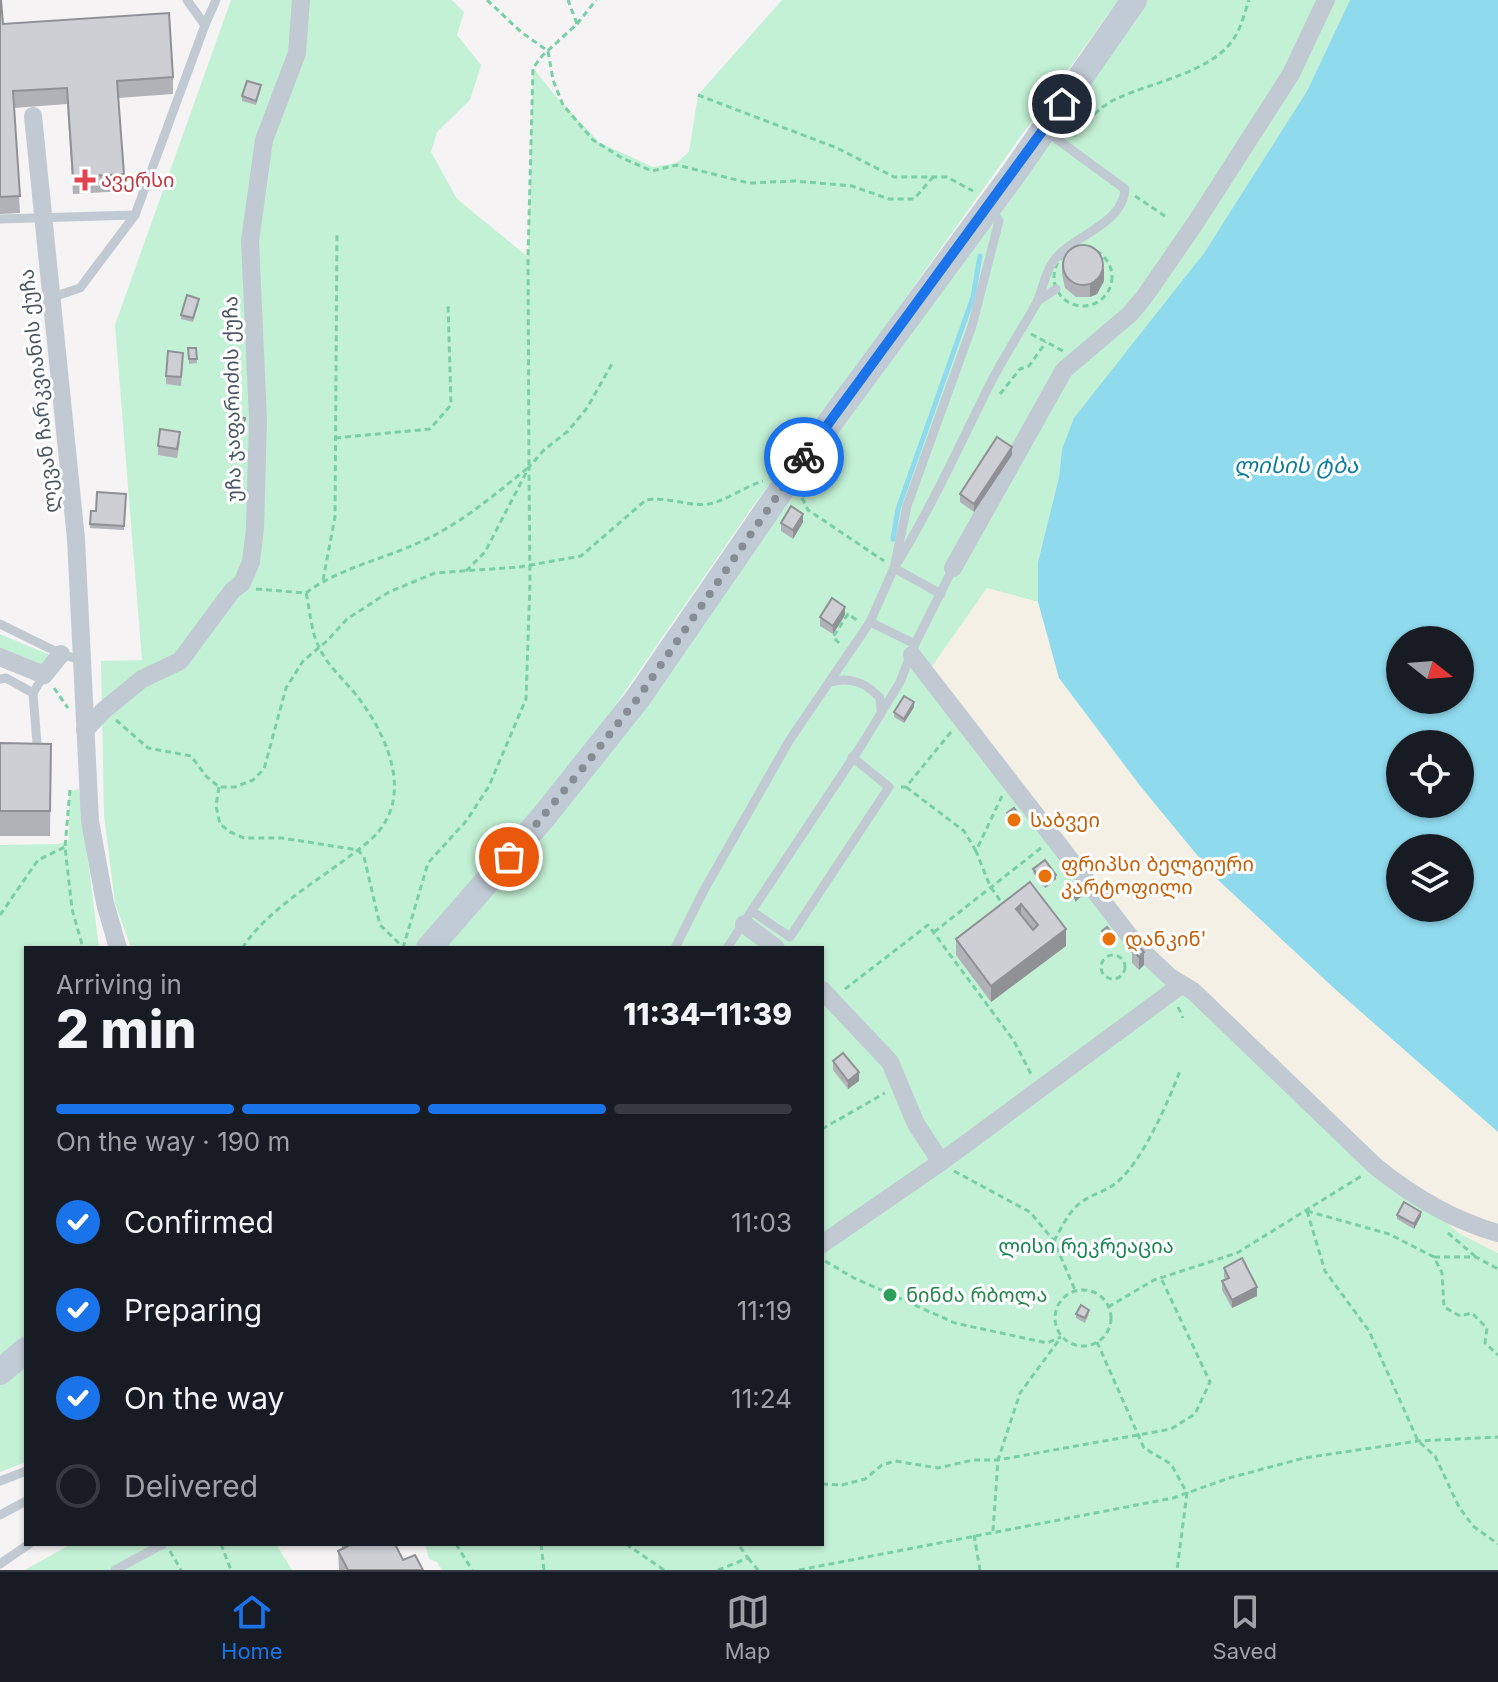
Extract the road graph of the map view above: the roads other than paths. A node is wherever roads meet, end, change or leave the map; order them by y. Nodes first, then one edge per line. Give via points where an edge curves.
1 (187, 0) edge
2 (216, 0) edge
3 (301, 0) edge
4 (1134, 0) edge
5 (1326, 0) edge
6 (205, 25) junction
7 (33, 116) dead end
8 (1044, 130) junction
9 (990, 204) junction
10 (135, 215) junction
11 (43, 217) junction
12 (0, 219) edge
13 (1056, 289) road end
14 (53, 297) junction
15 (1037, 301) junction
16 (894, 568) junction
17 (953, 568) joint
18 (941, 594) junction
19 (864, 622) junction
20 (0, 624) edge
21 (913, 650) junction
22 (61, 654) junction
23 (0, 657) edge
24 (84, 661) junction
25 (44, 675) junction
26 (0, 679) edge
27 (831, 682) junction
28 (33, 693) junction
29 (881, 710) junction
30 (85, 730) junction
31 (16, 755) edge
32 (852, 757) junction
33 (749, 918) junction
34 (117, 946) edge
35 (431, 946) edge
36 (676, 946) edge
37 (728, 946) edge
38 (774, 946) edge
39 (1181, 985) junction
40 (827, 995) edge
41 (941, 1162) junction
42 (1498, 1233) edge
43 (824, 1243) edge
44 (24, 1352) edge
45 (0, 1372) edge
46 (24, 1472) edge
47 (0, 1481) edge
48 (24, 1502) edge
49 (0, 1515) edge
50 (26, 1546) edge
51 (161, 1546) edge
52 (0, 1564) edge
53 (115, 1570) edge

1 - 6 lane
2 - 6 lane
3 - 30 street, უჩა ჯაფარიძის ქუჩა via 297,53 264,140 250,241 258,419 251,562 242,583 180,661 142,679
4 - 8 main road
5 - 17 street via 1291,74 1145,296 1064,370
6 - 10 lane
7 - 11 street, ლევან ჩარკვიანის ქუჩა
8 - 9 main road
8 - 15 lane via 1125,189 1124,199 1102,225 1064,247
9 - 16 lane via 999,221 983,293 907,506
9 - 35 main road via 795,470 638,698
10 - 11 lane
10 - 14 lane via 80,288
11 - 12 lane
11 - 14 street, ლევან ჩარკვიანის ქუჩა
13 - 15 lane
14 - 24 street, ლევან ჩარკვიანის ქუჩა
15 - 16 lane
16 - 18 lane
16 - 19 lane
17 - 18 lane
18 - 21 lane
19 - 21 lane
19 - 27 lane
20 - 22 lane
21 - 29 lane
21 - 39 street via 961,720 1138,947
22 - 24 lane
22 - 25 street
23 - 25 street
24 - 30 street, ლევან ჩარკვიანის ქუჩა
25 - 28 lane
26 - 28 lane
27 - 29 lane via 858,682 880,698
27 - 36 lane via 789,741
28 - 31 lane via 35,750
29 - 32 lane
30 - 34 street, ლევან ჩარკვიანის ქუჩა via 90,821
32 - 33 lane
32 - 33 lane via 889,787 790,937
33 - 37 lane
33 - 38 street
39 - 41 street
39 - 42 street via 1375,1166 1423,1201
40 - 41 street via 890,1062 916,1124
41 - 43 street
44 - 45 main road
46 - 47 lane
48 - 49 lane
50 - 52 lane
51 - 53 lane

